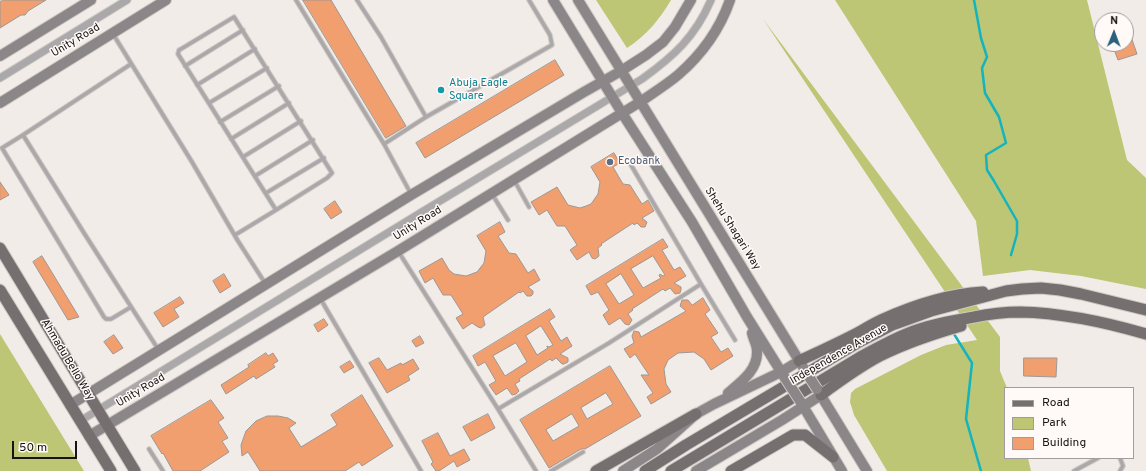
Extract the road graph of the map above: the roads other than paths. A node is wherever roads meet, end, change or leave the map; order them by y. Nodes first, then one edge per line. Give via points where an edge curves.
1 (91, 0) edge
2 (127, 0) edge
3 (166, 0) edge
4 (296, 0) edge
5 (357, 0) edge
6 (529, 0) edge
7 (553, 0) edge
8 (578, 0) edge
9 (691, 0) edge
10 (710, 0) edge
11 (730, 0) edge
12 (244, 30) junction
13 (112, 33) junction
14 (255, 49) junction
15 (0, 56) edge
16 (131, 64) junction
17 (185, 66) junction
18 (267, 68) junction
19 (621, 71) junction
20 (0, 78) edge
21 (604, 82) junction
22 (197, 85) junction
23 (279, 86) junction
24 (630, 86) junction
25 (612, 96) junction
26 (640, 102) junction
27 (0, 103) edge
28 (209, 103) junction
29 (289, 103) junction
30 (622, 113) junction
31 (426, 117) junction
32 (301, 121) junction
33 (220, 122) junction
34 (23, 135) junction
35 (231, 139) junction
36 (313, 140) junction
37 (384, 144) junction
38 (1, 146) edge
39 (243, 157) junction
40 (324, 158) junction
41 (631, 165) dead end
42 (255, 176) junction
43 (514, 179) junction
44 (266, 193) junction
45 (491, 193) junction
46 (411, 195) junction
47 (529, 207) dead end
48 (276, 210) junction
49 (508, 220) dead end
50 (235, 235) junction
51 (0, 248) edge
52 (398, 251) junction
53 (266, 284) junction
54 (701, 284) junction
55 (0, 290) edge
56 (1006, 291) junction
57 (320, 297) junction
58 (131, 308) junction
59 (1146, 310) edge
60 (1018, 312) junction
61 (748, 317) junction
62 (1146, 334) edge
63 (735, 340) dead end
64 (158, 350) junction
65 (802, 365) junction
66 (783, 375) junction
67 (819, 392) junction
68 (87, 394) junction
69 (714, 404) junction
70 (801, 404) junction
71 (70, 405) junction
72 (498, 409) junction
73 (98, 410) junction
74 (696, 414) junction
75 (80, 421) junction
76 (108, 426) junction
77 (89, 436) junction
78 (149, 449) dead end
79 (583, 452) dead end
80 (833, 457) junction
81 (1096, 459) edge
82 (1120, 459) edge
83 (110, 471) edge
84 (135, 471) edge
85 (163, 471) edge
86 (421, 471) edge
87 (536, 471) edge
88 (551, 471) edge
89 (596, 471) edge
90 (623, 471) edge
91 (645, 471) edge
92 (671, 471) edge
93 (696, 471) edge
94 (731, 471) edge
95 (842, 471) edge
96 (867, 471) edge
97 (1074, 471) edge
98 (1120, 471) edge

1 - 15 street
2 - 20 street, Unity Road
3 - 13 street, Unity Road
4 - 37 lane
5 - 31 lane
6 - 31 lane via 550,35 552,46
7 - 21 street
8 - 19 street, Shehu Shagari Way
9 - 19 street via 676,27 663,42
10 - 24 street, Unity Road via 694,32 681,47
11 - 26 street, Unity Road via 717,28 694,60 677,76
12 - 14 lane
12 - 17 lane
12 - 17 lane via 234,17 179,50 178,54
13 - 16 lane
13 - 27 street, Unity Road
14 - 18 lane
14 - 22 lane
16 - 34 lane
16 - 50 lane
17 - 22 lane
18 - 23 lane
18 - 28 lane
19 - 21 street
19 - 24 street, Shehu Shagari Way
21 - 25 street
21 - 46 street
22 - 28 lane
23 - 29 lane
23 - 33 lane
24 - 25 street, Unity Road
24 - 26 street, Shehu Shagari Way
25 - 30 street
25 - 73 street, Unity Road
26 - 30 street, Unity Road
26 - 65 street, Shehu Shagari Way
28 - 33 lane
29 - 32 lane
29 - 35 lane
30 - 43 street, Unity Road
30 - 61 street via 692,222
31 - 37 lane
32 - 36 lane
32 - 39 lane
33 - 35 lane
34 - 38 lane
34 - 58 lane
35 - 39 lane
36 - 40 lane
36 - 42 lane
37 - 46 lane
38 - 58 lane via 104,317 111,319
39 - 42 lane
40 - 44 lane
40 - 48 lane via 332,173
41 - 54 lane
42 - 44 lane
43 - 45 street, Unity Road
43 - 47 lane
44 - 48 lane
45 - 49 lane
45 - 52 street, Unity Road
46 - 53 street
48 - 50 lane
50 - 53 lane
51 - 68 main road, Ahmadu Bello Way
52 - 57 street, Unity Road
52 - 72 lane
53 - 64 street
54 - 63 lane
54 - 72 lane via 609,343
55 - 71 main road, Ahmadu Bello Way
56 - 59 main road, Independence Avenue via 1041,288 1060,290
56 - 65 main road via 963,294 922,303 879,320
56 - 91 main road, Independence Avenue via 931,311 876,332
57 - 76 street, Unity Road
57 - 86 lane
58 - 64 lane
60 - 62 main road, Independence Avenue via 1063,316
60 - 67 main road via 906,344
60 - 92 main road, Independence Avenue via 989,314 933,325 883,344
61 - 66 street
61 - 69 street via 757,352 755,364 744,379
64 - 68 street
65 - 66 street, Independence Avenue
65 - 67 street, Shehu Shagari Way, bridge
66 - 69 street, Independence Avenue
66 - 70 street, bridge
67 - 70 street
67 - 96 street, Shehu Shagari Way
68 - 71 street
68 - 73 main road, Ahmadu Bello Way
69 - 74 street, Independence Avenue
70 - 80 street
70 - 93 street via 782,420
71 - 75 main road, Ahmadu Bello Way
72 - 87 lane
73 - 75 street, Unity Road
73 - 76 main road, Ahmadu Bello Way
74 - 89 main road
74 - 90 street, Independence Avenue via 657,449
75 - 77 main road, Ahmadu Bello Way
76 - 77 street, Unity Road
76 - 84 main road, Ahmadu Bello Way
77 - 83 main road, Ahmadu Bello Way
78 - 85 lane
79 - 88 lane
80 - 94 main road via 805,435 793,435
80 - 95 street
81 - 97 lane
82 - 98 lane via 1123,466

